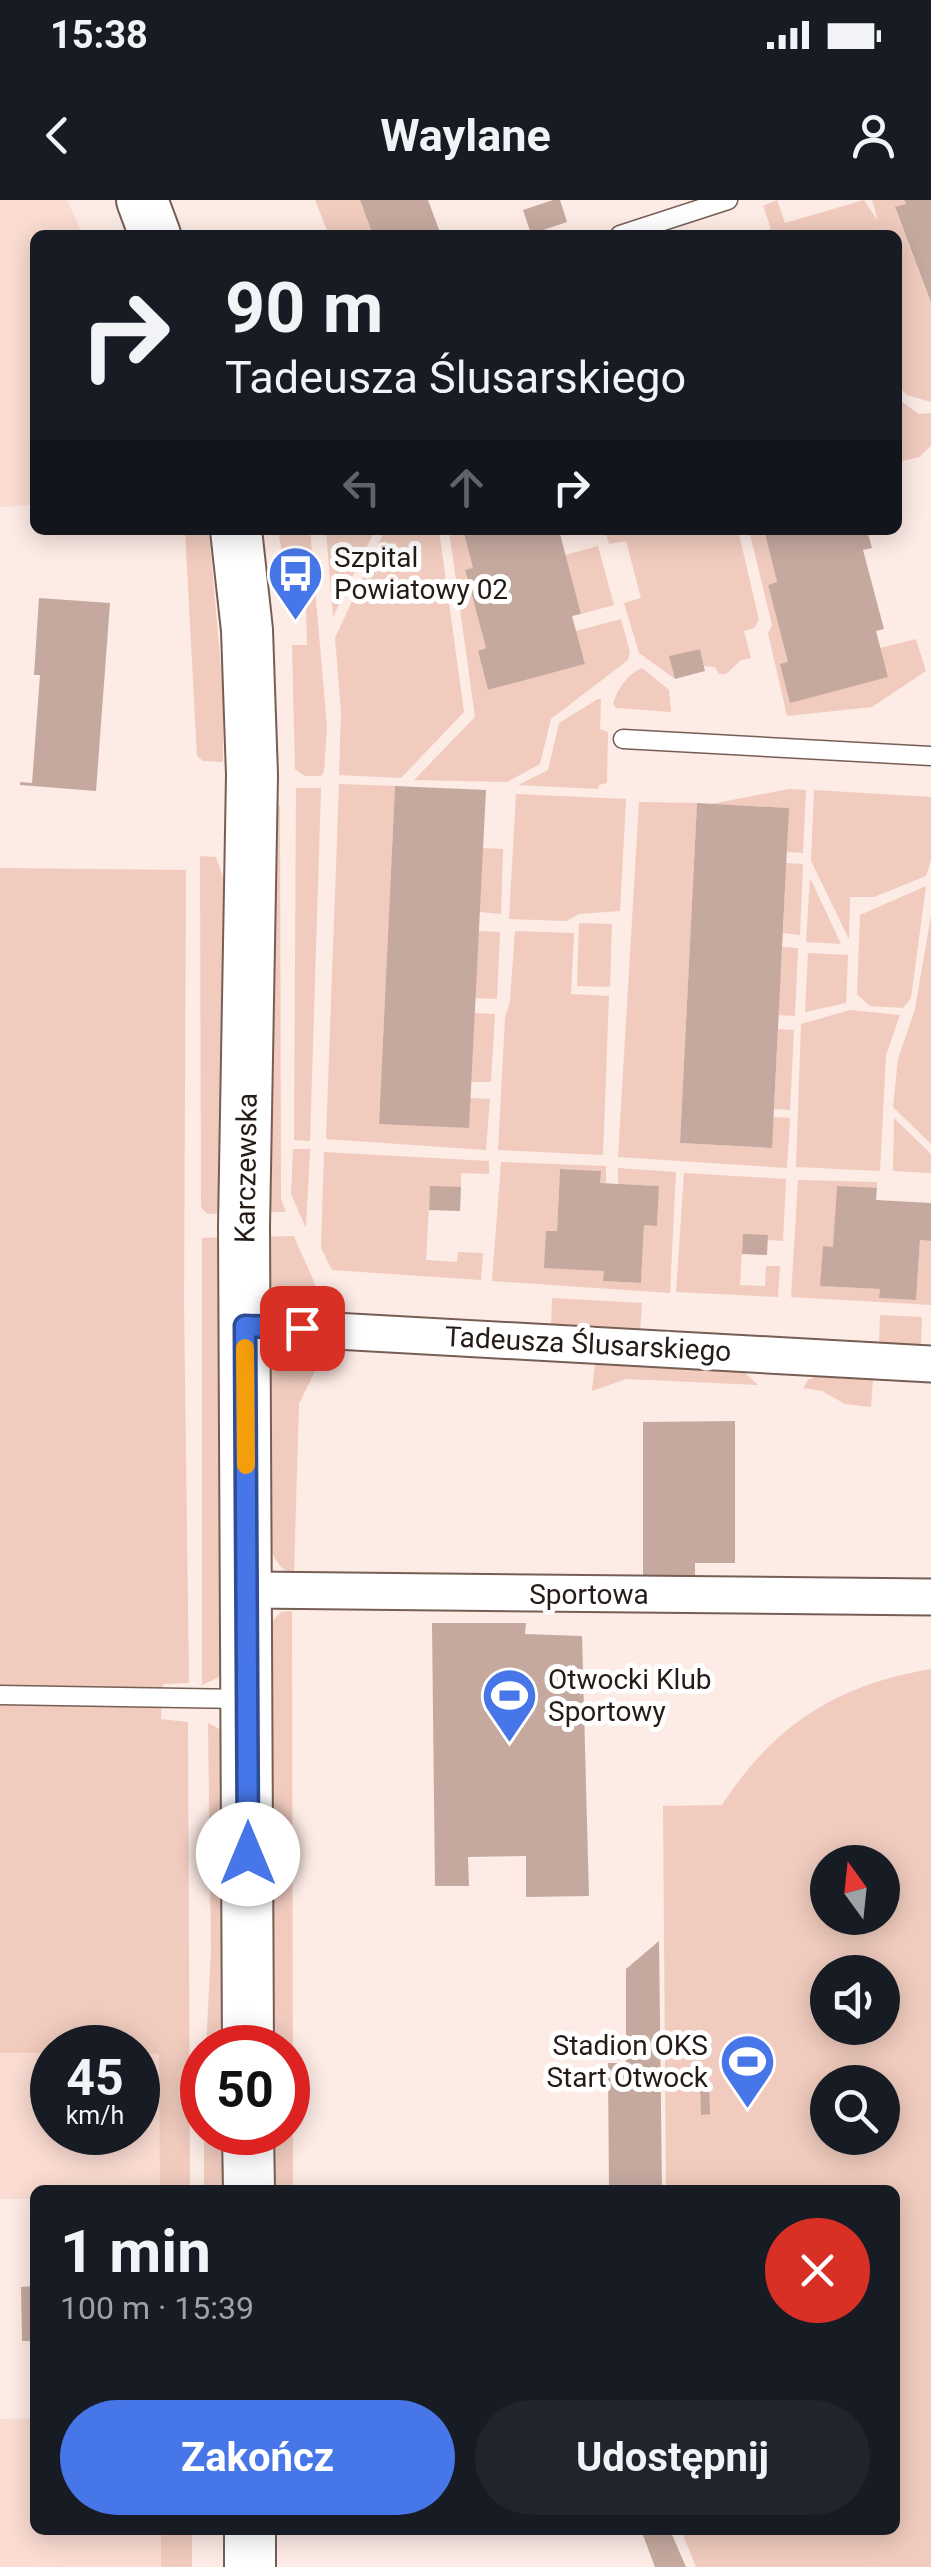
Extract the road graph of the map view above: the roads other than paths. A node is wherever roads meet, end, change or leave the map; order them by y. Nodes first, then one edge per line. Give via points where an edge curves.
1 (142, 200) edge
2 (728, 200) edge
3 (153, 230) edge
4 (635, 230) edge
5 (237, 535) edge
6 (623, 739) dead end
7 (931, 756) edge
8 (245, 1326) junction
9 (931, 1364) edge
10 (247, 1590) junction
11 (931, 1597) edge
12 (0, 1696) edge
13 (248, 1700) junction
14 (248, 2025) edge
15 (248, 2155) edge
16 (249, 2185) edge
17 (250, 2535) edge
18 (250, 2567) edge

1 - 3 main road
2 - 4 lane
5 - 8 main road, Karczewska via 252,775
6 - 7 lane
8 - 9 street, Tadeusza Ślusarskiego
8 - 10 main road, Karczewska
10 - 11 street, Sportowa
10 - 13 main road, Karczewska
12 - 13 lane
13 - 14 main road, Karczewska
15 - 16 main road
17 - 18 main road

